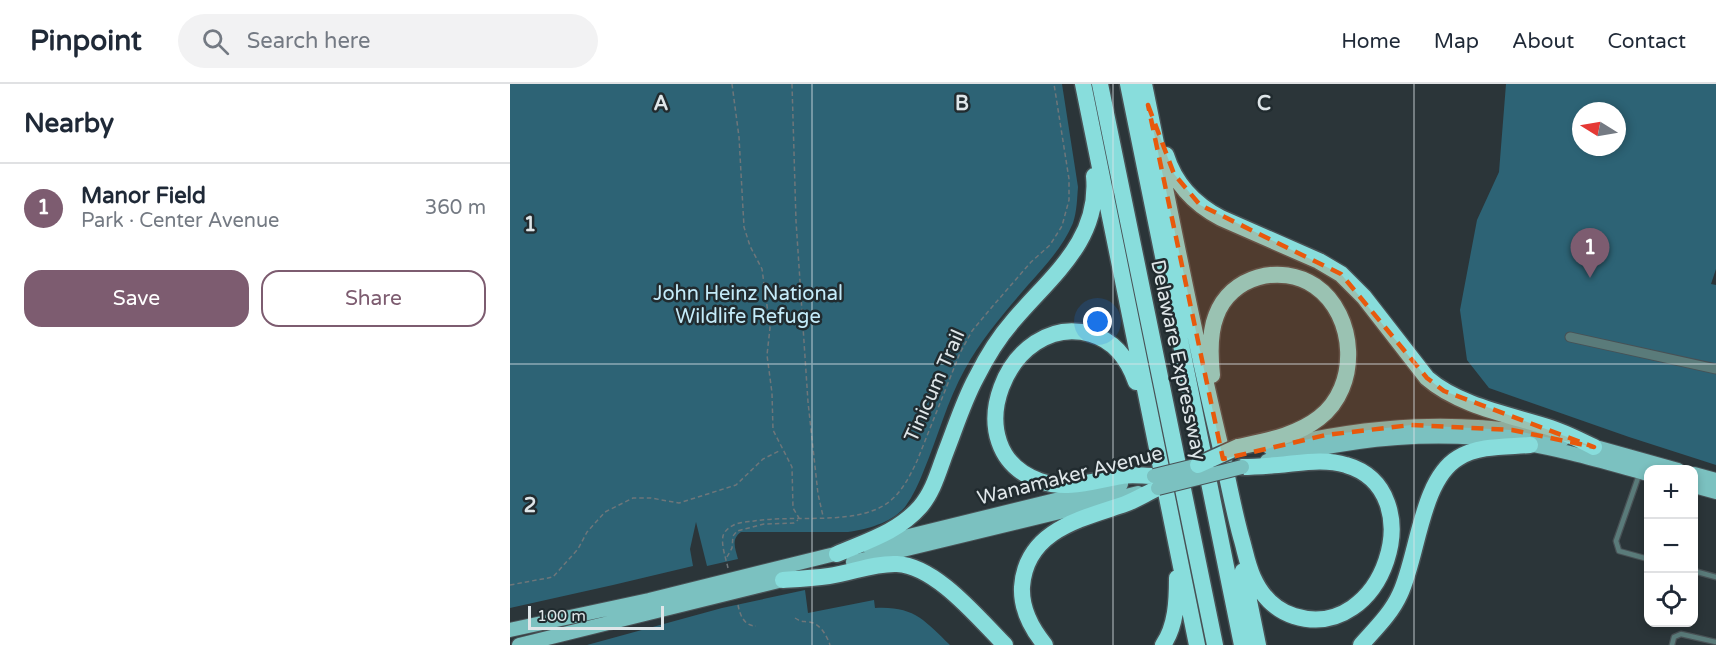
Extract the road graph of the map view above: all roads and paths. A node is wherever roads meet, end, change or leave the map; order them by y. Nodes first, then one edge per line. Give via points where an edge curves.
1 (732, 84) edge
2 (792, 84) edge
3 (1054, 84) edge
4 (1083, 84) edge
5 (1100, 84) edge
6 (1128, 84) edge
7 (1144, 84) edge
8 (1148, 105) junction
9 (1088, 106) junction
10 (1570, 337) dead end
11 (1716, 369) edge
12 (1218, 435) junction
13 (1156, 444) junction
14 (1530, 445) junction
15 (1594, 447) junction
16 (782, 449) junction
17 (1239, 457) junction
18 (1198, 465) joint
19 (1660, 465) edge
20 (1644, 473) edge
21 (1698, 475) edge
22 (1716, 480) edge
23 (1156, 482) junction
24 (1698, 487) edge
25 (1716, 492) edge
26 (1233, 508) junction
27 (824, 518) junction
28 (800, 519) junction
29 (1173, 526) junction
30 (837, 554) junction
31 (1644, 558) edge
32 (1698, 572) edge
33 (1716, 577) edge
34 (783, 580) junction
35 (510, 585) edge
36 (735, 592) junction
37 (795, 618) dead end
38 (756, 626) dead end
39 (510, 630) edge
40 (1716, 642) edge
41 (519, 645) edge
42 (830, 645) edge
43 (1005, 645) edge
44 (1045, 645) edge
45 (1163, 645) edge
46 (1197, 645) edge
47 (1215, 645) edge
48 (1242, 645) edge
49 (1258, 645) edge
50 (1361, 645) edge
51 (1672, 645) edge

1 - 16 path via 744,227 762,269 770,328 767,355 773,430
2 - 27 path via 808,402
3 - 27 path, Tinicum Trail via 1069,179 1069,200 1062,226 972,332 910,476 897,495 878,509
4 - 9 highway
5 - 47 highway, Delaware Expressway
6 - 48 highway, Delaware Expressway
7 - 8 highway
8 - 12 highway
8 - 15 highway via 1174,174 1200,205 1341,274 1364,297 1427,378 1444,391 1555,429
9 - 13 highway
9 - 30 highway via 1095,189 1084,235 1069,259 1002,334 985,362 922,504 896,528
10 - 11 street
12 - 17 highway via 1211,341 1220,306 1242,284 1259,277 1290,275 1315,286 1337,310 1347,338 1348,360 1341,390 1328,410 1310,424
12 - 26 highway
13 - 23 highway via 1127,361 1112,345 1082,332 1054,335 1026,351 1013,364 997,398 998,439 1011,463 1023,473 1041,482 1062,485 1123,476
13 - 29 highway
14 - 17 main road, Wanamaker Avenue via 1454,437 1378,440
14 - 20 main road, Wanamaker Avenue
14 - 50 highway via 1476,450 1445,468 1430,495 1399,596
15 - 17 main road, Wanamaker Avenue via 1512,430 1411,425 1343,432
15 - 19 main road, Wanamaker Avenue
16 - 28 path via 792,467 793,508
16 - 35 path via 763,459 736,485 679,503 633,498 605,512 553,577
17 - 18 highway, bridge
17 - 23 main road, Wanamaker Avenue, bridge
17 - 26 highway via 1279,465 1328,462 1363,473 1379,490 1389,514 1391,542 1385,568 1356,604 1338,614 1315,619 1297,617 1273,605 1252,575
18 - 23 main road, Wanamaker Avenue, bridge
20 - 31 lane via 1616,541 1619,551
21 - 22 main road
23 - 30 main road, Wanamaker Avenue
23 - 34 main road, Wanamaker Avenue
23 - 44 highway via 1127,503 1058,529 1034,552 1024,575 1023,602
24 - 25 main road
26 - 49 highway
27 - 28 path, Tinicum Trail
28 - 28 path, Tinicum Trail via 737,531 726,558 723,536 733,525 765,519
29 - 45 highway via 1176,600 1171,629
29 - 46 highway
30 - 39 main road, Wanamaker Avenue
32 - 33 lane
34 - 36 main road, Wanamaker Avenue
34 - 43 highway via 830,576 881,565 911,566 942,584
36 - 38 path via 744,621
36 - 41 main road, Wanamaker Avenue
37 - 42 path via 819,627
40 - 51 lane via 1681,634 1674,637

